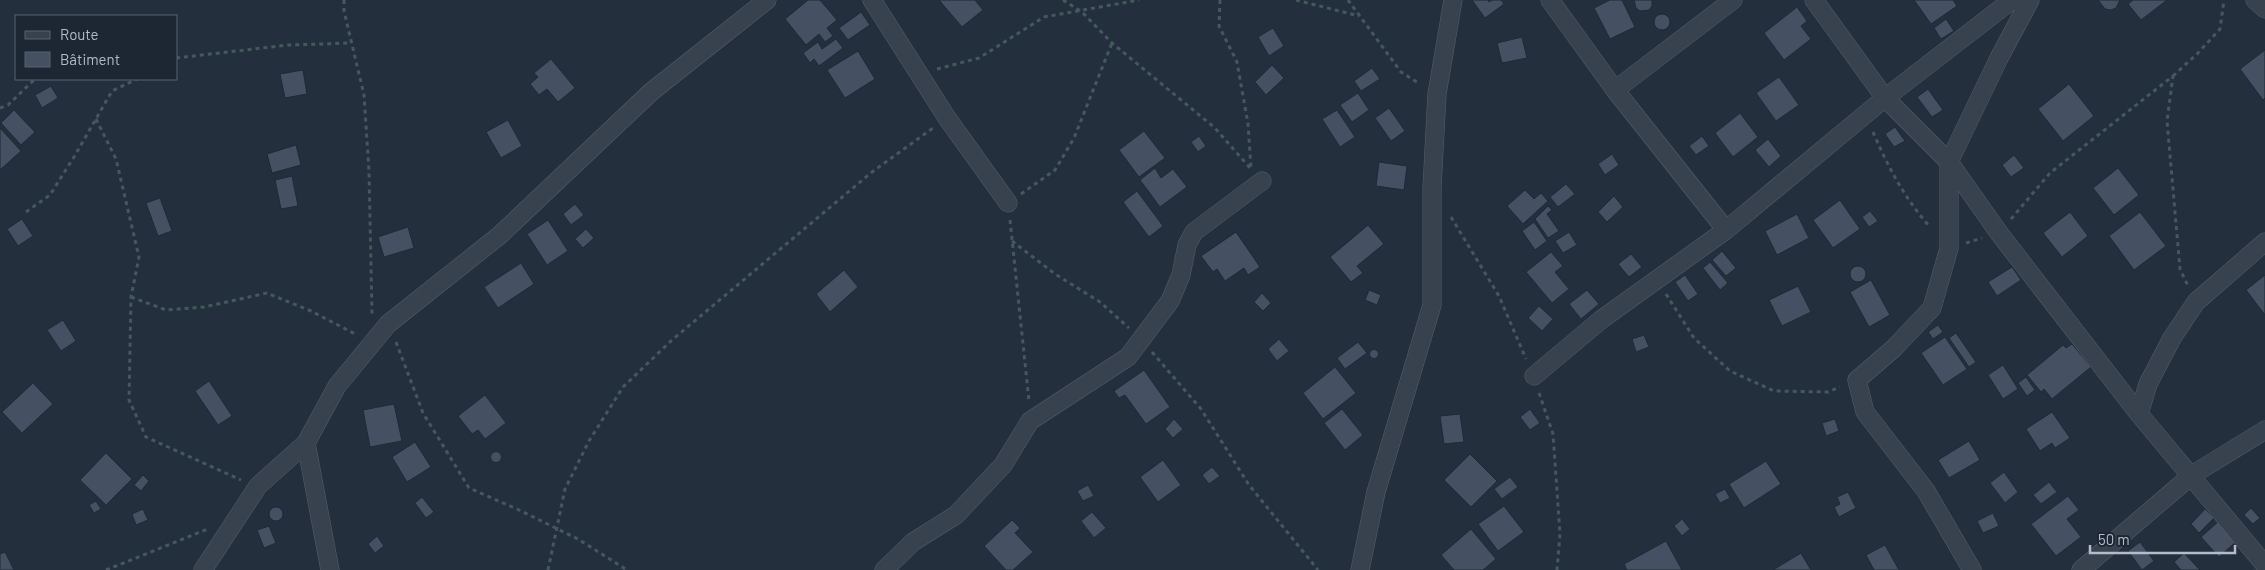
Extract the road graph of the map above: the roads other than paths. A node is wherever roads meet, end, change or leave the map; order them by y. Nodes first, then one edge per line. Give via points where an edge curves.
1 (767, 0) edge
2 (872, 0) edge
3 (1453, 0) edge
4 (1550, 0) edge
5 (1733, 0) edge
6 (1814, 0) edge
7 (2012, 0) edge
8 (2030, 0) edge
9 (2255, 0) edge
10 (2265, 9) edge
11 (1615, 90) junction
12 (1885, 98) junction
13 (1949, 162) junction
14 (1256, 175) road end
15 (1008, 203) road end
16 (1726, 230) junction
17 (2265, 242) edge
18 (1534, 376) dead end
19 (2139, 414) junction
20 (2265, 430) edge
21 (306, 444) junction
22 (2192, 476) junction
23 (2265, 565) edge
24 (203, 570) edge
25 (330, 570) edge
26 (884, 570) edge
27 (1360, 570) edge
28 (1972, 570) edge
29 (2080, 570) edge

1 - 21 street via 652,92 500,235 388,324 337,386
2 - 15 street via 947,118
3 - 27 street via 1437,94 1432,188 1432,305 1376,492
4 - 11 street
5 - 11 street
6 - 12 street
7 - 12 street
8 - 13 street
9 - 10 street
11 - 16 street
12 - 13 street
12 - 16 street
13 - 19 street via 1999,233
13 - 28 street via 1949,248 1932,308 1893,349 1857,380 1865,412 1926,491
14 - 26 street via 1194,232 1170,301 1128,357 1030,421 1003,465 956,515 913,542
16 - 18 street via 1602,319
17 - 19 street via 2196,302 2172,338 2148,384
19 - 22 street
20 - 22 street
21 - 24 street via 258,486
21 - 25 street
22 - 23 street
22 - 29 street

